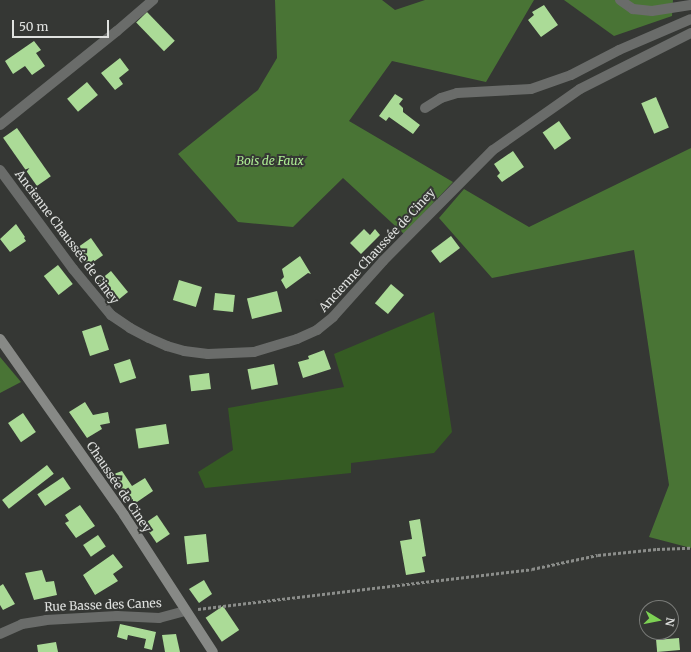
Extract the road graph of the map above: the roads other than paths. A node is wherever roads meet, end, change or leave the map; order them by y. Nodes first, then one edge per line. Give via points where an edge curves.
1 (153, 0) edge
2 (620, 0) edge
3 (691, 5) edge
4 (691, 19) edge
5 (691, 33) edge
6 (425, 108) dead end
7 (0, 125) edge
8 (0, 170) edge
9 (0, 338) edge
10 (185, 610) junction
11 (0, 634) edge
12 (213, 652) edge

1 - 7 street
2 - 3 street via 633,9 652,11
4 - 6 street via 619,50 571,75 531,89 457,93 441,98
5 - 8 street, Ancienne Chaussée de Ciney via 580,90 493,150 383,261 333,317 317,330 297,340 254,352 208,354 184,351 149,338 111,315 72,269
9 - 10 main road, Chaussée de Ciney via 124,515
10 - 11 street, Rue Basse des Canes via 159,618 117,616 46,620 22,624
10 - 12 main road, Chaussée de Ciney

